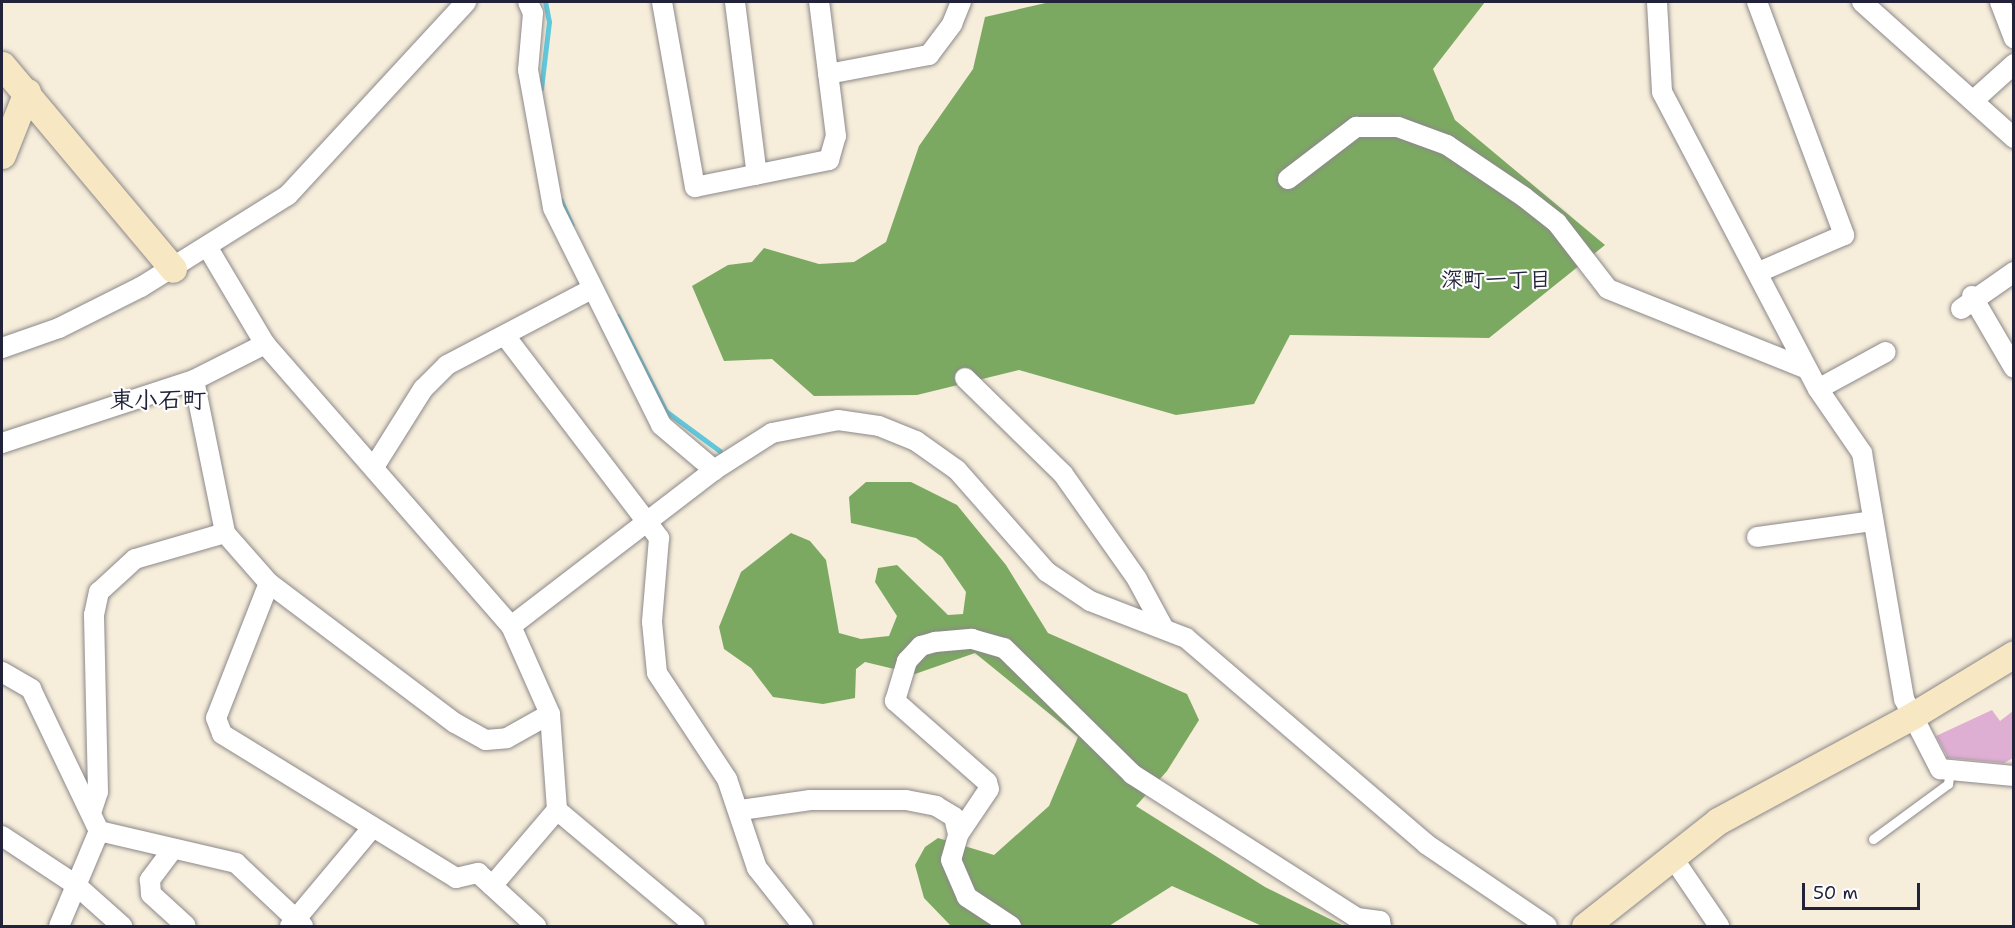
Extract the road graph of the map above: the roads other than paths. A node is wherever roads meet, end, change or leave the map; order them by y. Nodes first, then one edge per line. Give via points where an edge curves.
1 (466, 2) edge
2 (528, 2) edge
3 (662, 2) edge
4 (735, 2) edge
5 (819, 2) edge
6 (961, 2) edge
7 (1657, 2) edge
8 (1757, 2) edge
9 (1862, 2) edge
10 (2000, 2) edge
11 (2013, 38) edge
12 (2013, 64) edge
13 (2, 65) edge
14 (828, 74) junction
15 (27, 92) junction
16 (1974, 100) junction
17 (2013, 138) edge
18 (2, 155) edge
19 (757, 175) junction
20 (1288, 179) dead end
21 (208, 248) junction
22 (174, 269) junction
23 (1759, 272) junction
24 (2013, 272) edge
25 (592, 289) junction
26 (506, 337) junction
27 (265, 344) junction
28 (2, 348) edge
29 (1886, 352) dead end
30 (2013, 368) edge
31 (1807, 369) junction
32 (965, 378) dead end
33 (194, 380) junction
34 (1818, 389) junction
35 (2, 443) edge
36 (374, 467) junction
37 (714, 470) junction
38 (1873, 521) junction
39 (646, 524) junction
40 (225, 533) junction
41 (1757, 537) dead end
42 (269, 583) junction
43 (511, 627) junction
44 (1163, 627) junction
45 (2013, 654) edge
46 (2, 672) edge
47 (550, 714) junction
48 (1912, 716) junction
49 (1950, 770) junction
50 (2013, 776) edge
51 (92, 810) junction
52 (556, 810) junction
53 (741, 810) junction
54 (372, 828) junction
55 (99, 831) junction
56 (958, 835) junction
57 (2, 836) edge
58 (1873, 839) dead end
59 (173, 849) junction
60 (1671, 855) junction
61 (76, 885) junction
62 (492, 886) junction
63 (296, 924) edge
64 (1719, 926) edge
65 (59, 927) edge
66 (122, 927) edge
67 (186, 927) edge
68 (536, 927) edge
69 (694, 927) edge
70 (803, 927) edge
71 (1011, 927) edge
72 (1381, 927) edge
73 (1547, 927) edge
74 (1585, 927) edge

1 - 21 street via 288,195
2 - 25 street via 533,14 528,70 542,165 553,208
3 - 19 street via 695,188
4 - 19 street
5 - 14 street
6 - 14 street via 952,24 929,55
7 - 23 street via 1662,92
8 - 23 street via 1844,235
9 - 16 street
10 - 11 street
12 - 16 street
13 - 15 street
14 - 19 street via 836,136 829,160
15 - 18 street
15 - 22 street
16 - 17 street
20 - 31 street via 1356,127 1398,127 1447,145 1524,197 1557,223 1608,289
21 - 22 street
21 - 27 street
22 - 28 street via 58,328
23 - 31 street
24 - 30 street via 1966,303
25 - 26 street
25 - 37 street via 661,425
26 - 36 street via 447,365 423,388
26 - 39 street
27 - 33 street
27 - 36 street
29 - 34 street
31 - 34 street
32 - 44 street via 1063,474 1137,579
33 - 35 street
33 - 40 street
34 - 38 street via 1862,453
36 - 43 street
37 - 39 street
37 - 44 street via 772,433 812,422 879,426 916,441 957,470 1047,572 1090,601
38 - 41 street
38 - 48 street via 1902,694
39 - 43 street
39 - 53 street via 659,538 652,622 657,673 704,740
40 - 42 street
40 - 51 street via 135,558 99,592 94,615 98,792
42 - 47 street via 455,723 486,740 507,738
42 - 54 street via 216,718 222,734
43 - 47 street
44 - 73 street via 1186,638 1426,844
45 - 48 street
46 - 51 street via 31,689
47 - 52 street
48 - 49 street via 1940,769
48 - 60 street via 1759,795
49 - 50 street
49 - 58 lane via 1948,784
51 - 55 street
52 - 62 street
52 - 69 street
53 - 56 street via 810,800 906,800 936,806 954,818
53 - 70 street via 757,868
54 - 62 street via 456,878 477,873
54 - 63 street
55 - 59 street
55 - 61 street
56 - 71 street via 951,860 966,897
56 - 72 street via 981,806 987,782 895,701 907,661 921,646 972,639 1004,648 1132,774 1357,918 1380,921
57 - 61 street
59 - 63 street via 236,863
59 - 67 street via 150,880 151,894
60 - 64 street
60 - 74 street
61 - 65 street
61 - 66 street
62 - 68 street

